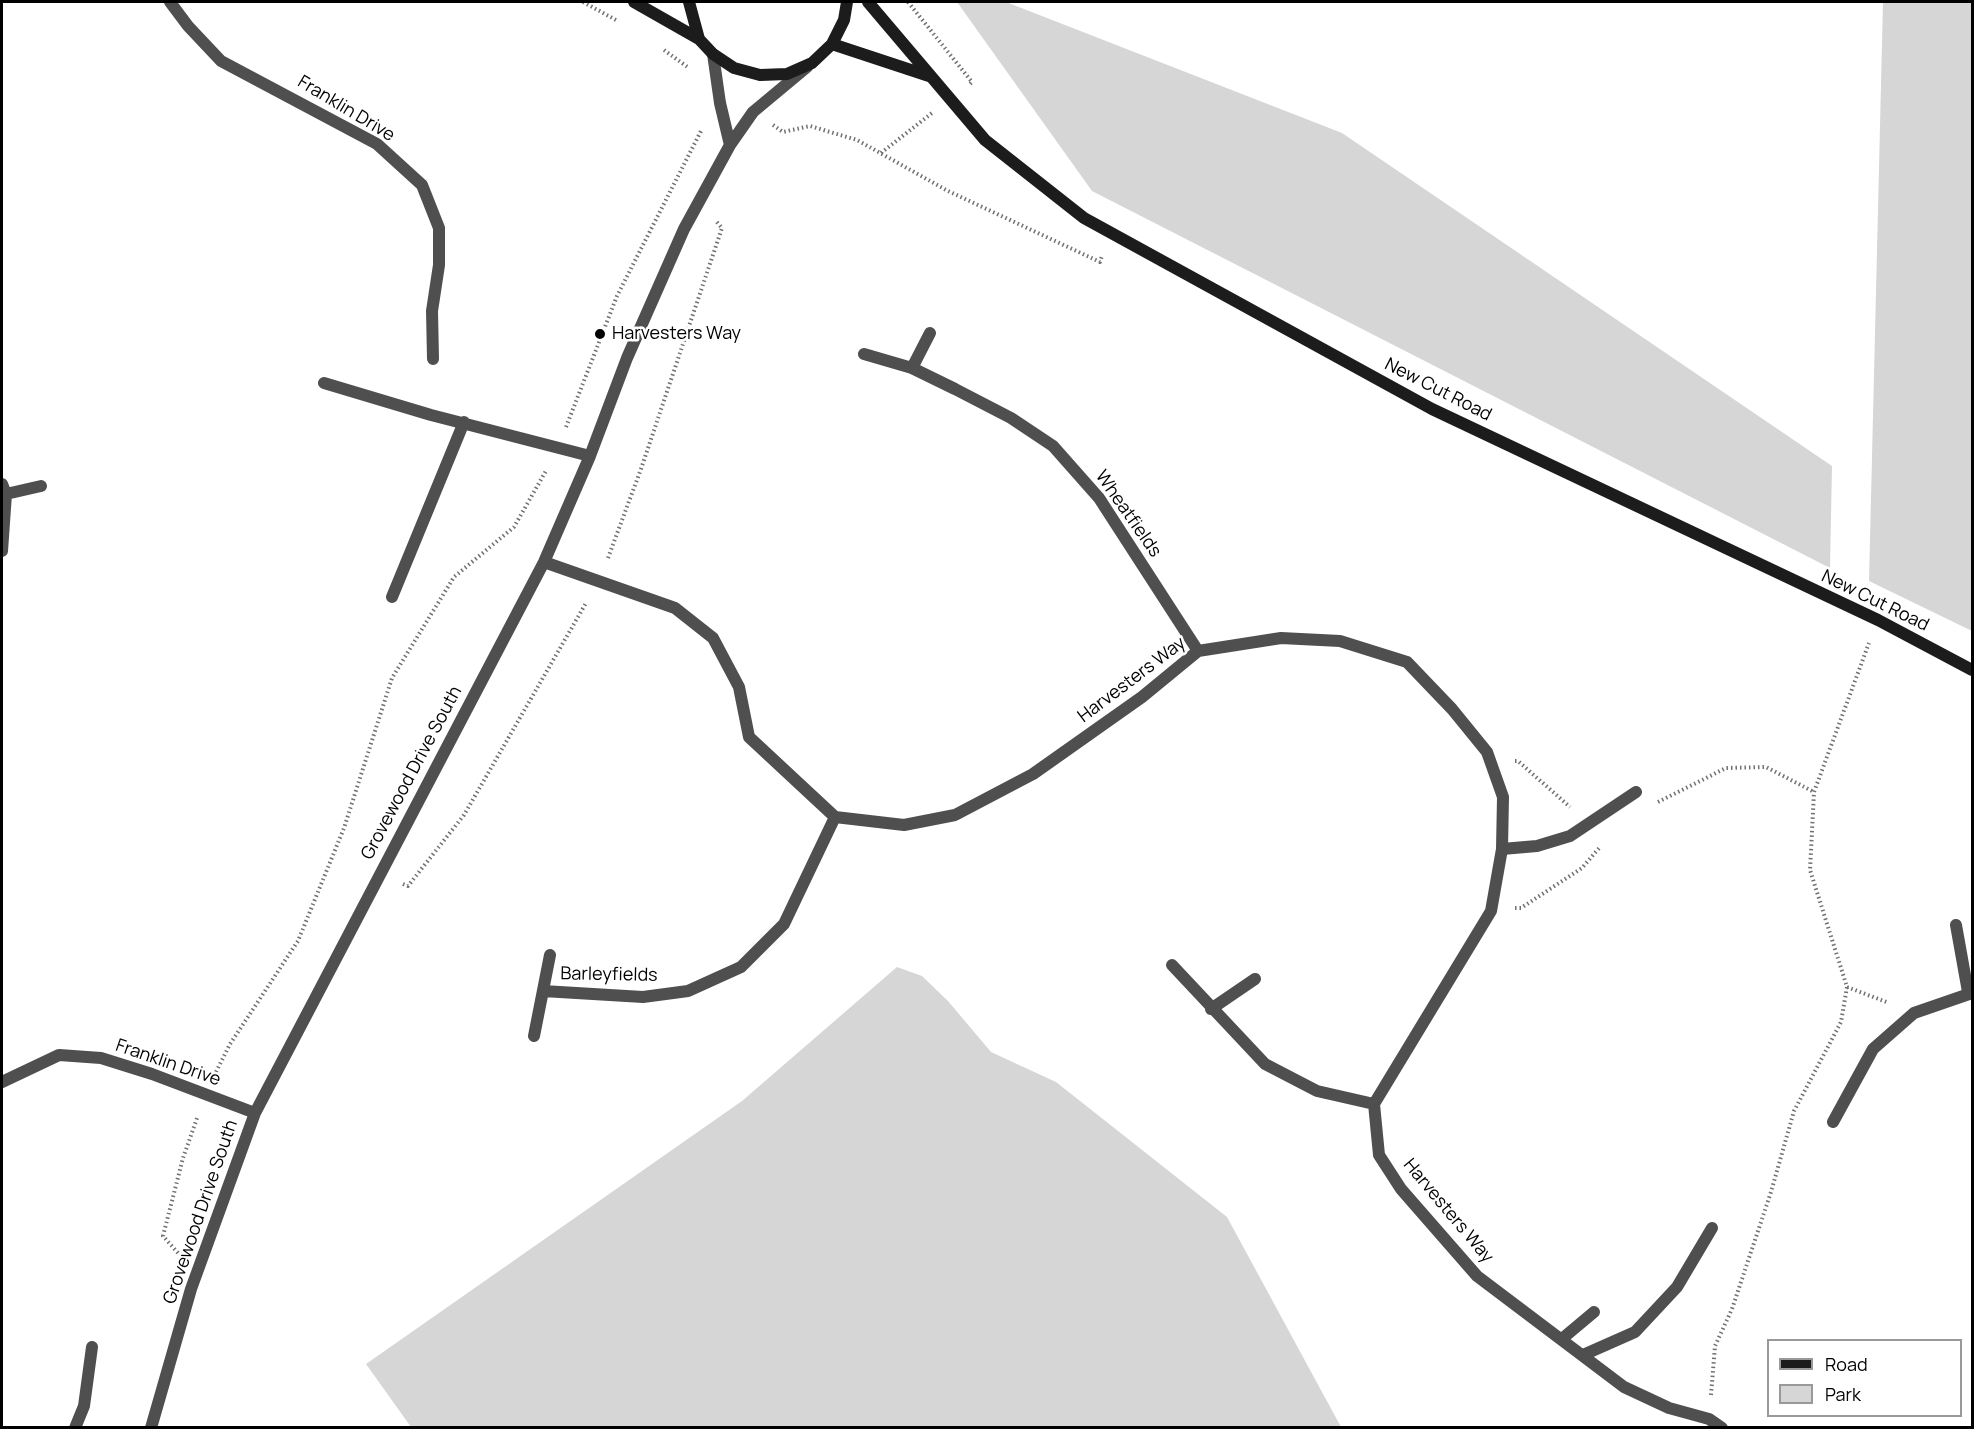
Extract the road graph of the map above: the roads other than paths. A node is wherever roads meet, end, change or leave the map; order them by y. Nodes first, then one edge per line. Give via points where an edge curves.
1 (170, 2) edge
2 (634, 2) edge
3 (689, 2) edge
4 (847, 2) edge
5 (868, 2) edge
6 (699, 39) junction
7 (832, 44) junction
8 (713, 54) junction
9 (812, 63) junction
10 (930, 77) junction
11 (730, 145) junction
12 (930, 333) dead end
13 (864, 354) dead end
14 (433, 359) dead end
15 (912, 368) junction
16 (324, 383) dead end
17 (464, 422) junction
18 (590, 456) junction
19 (41, 486) dead end
20 (4, 489) edge
21 (2, 551) edge
22 (544, 562) junction
23 (392, 597) dead end
24 (1198, 651) junction
25 (1972, 670) edge
26 (1636, 792) dead end
27 (835, 817) junction
28 (1502, 849) junction
29 (1956, 925) dead end
30 (549, 955) dead end
31 (1172, 965) dead end
32 (1255, 979) dead end
33 (543, 991) junction
34 (1970, 993) edge
35 (1211, 1009) junction
36 (534, 1036) dead end
37 (2, 1082) edge
38 (1374, 1104) junction
39 (255, 1113) junction
40 (1833, 1122) dead end
41 (1712, 1228) dead end
42 (1594, 1312) dead end
43 (1563, 1338) junction
44 (92, 1347) dead end
45 (1583, 1355) junction
46 (75, 1428) edge
47 (151, 1428) edge
48 (1722, 1428) edge

1 - 14 street, Franklin Drive via 220,61 376,144 422,185 439,228 440,265 432,311
2 - 6 street
3 - 6 street
4 - 7 street via 844,20
5 - 10 street, New Cut Road
6 - 8 street
7 - 9 street
7 - 10 street
8 - 9 street via 734,68 760,75 787,74
8 - 11 street
9 - 11 street, Grovewood Drive South via 753,112
10 - 25 street, New Cut Road via 985,140 1084,218 1432,409 1878,620
11 - 18 street, Grovewood Drive South via 684,229 627,358
12 - 15 street
13 - 15 street, Wheatfields
15 - 24 street, Wheatfields via 1011,418 1053,446 1099,498
16 - 17 street
17 - 18 street
17 - 23 street
18 - 22 street, Grovewood Drive South
19 - 20 street
20 - 21 street
22 - 27 street via 675,608 713,638 739,687 749,737
22 - 39 street, Grovewood Drive South
24 - 27 street, Harvesters Way via 1143,697 1032,774 955,815 904,825
24 - 28 street, Harvesters Way via 1281,638 1340,641 1407,662 1487,752 1503,796
26 - 28 street via 1570,836 1537,846
27 - 33 street, Barleyfields via 784,924 741,967 688,992 643,997
28 - 38 street, Harvesters Way via 1492,907
29 - 34 street
30 - 33 street, Barleyfields
31 - 35 street
32 - 35 street
33 - 36 street, Barleyfields
34 - 40 street via 1914,1013 1873,1048
35 - 38 street via 1265,1064 1317,1091
37 - 39 street, Franklin Drive via 59,1055 101,1058
38 - 43 street, Harvesters Way via 1379,1155 1401,1189 1478,1276
39 - 47 street, Grovewood Drive South via 196,1275
41 - 45 street via 1677,1287 1635,1332
42 - 43 street
43 - 45 street, Harvesters Way
44 - 46 street via 84,1406
45 - 48 street, Harvesters Way via 1624,1387 1669,1408 1709,1419

